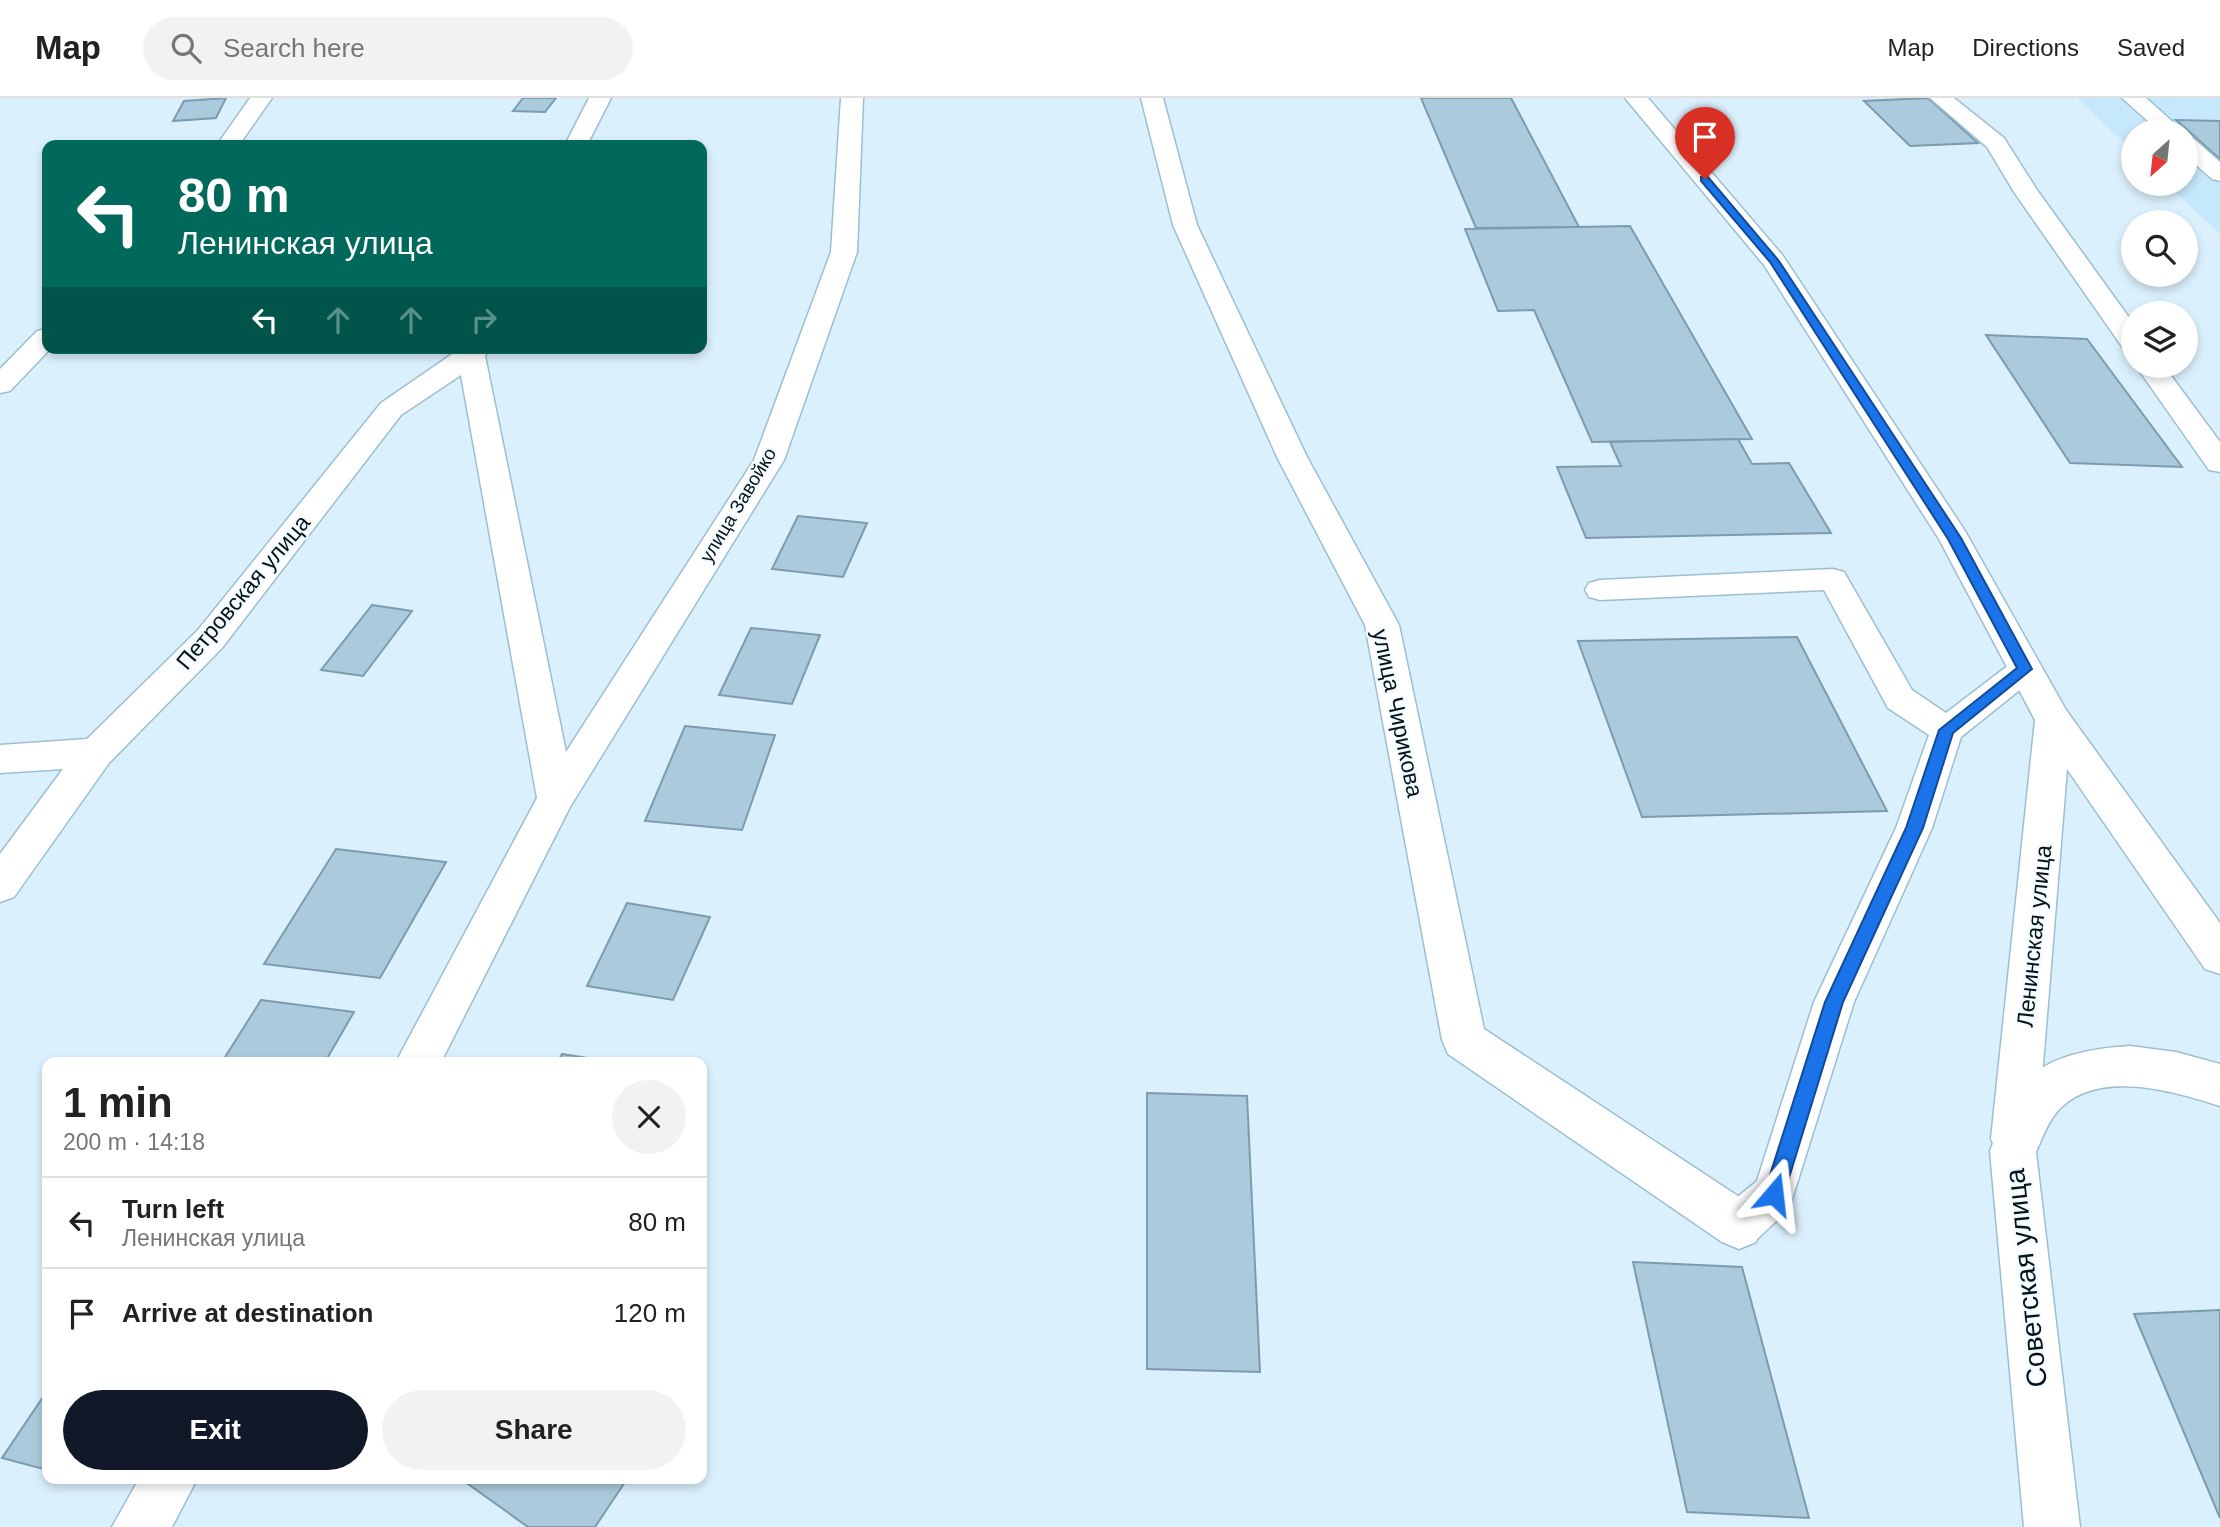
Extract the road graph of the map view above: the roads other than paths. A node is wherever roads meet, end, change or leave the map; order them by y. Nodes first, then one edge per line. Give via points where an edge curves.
1 (261, 98) edge
2 (600, 98) edge
3 (852, 98) edge
4 (1153, 98) edge
5 (1636, 98) edge
6 (1941, 98) edge
7 (2133, 98) edge
8 (2158, 119) edge
9 (232, 140) edge
10 (579, 140) edge
11 (2198, 155) edge
12 (2220, 174) edge
13 (2121, 325) edge
14 (42, 342) edge
15 (470, 354) edge
16 (473, 354) edge
17 (2159, 378) edge
18 (0, 385) edge
19 (2220, 463) edge
20 (1600, 590) dead end
21 (2025, 669) junction
22 (2053, 720) junction
23 (1947, 730) junction
24 (96, 753) junction
25 (0, 759) edge
26 (556, 798) junction
27 (0, 885) edge
28 (2220, 956) edge
29 (421, 1057) edge
30 (2220, 1085) edge
31 (2013, 1151) junction
32 (1739, 1226) joint
33 (167, 1484) edge
34 (140, 1527) edge
35 (2052, 1527) edge

1 - 9 street
2 - 10 street
3 - 26 street, улица Завойко via 844,252 769,460
4 - 32 street, улица Чирикова via 1185,225 1292,457 1382,625 1464,1041
5 - 21 street via 1774,261 1954,538
6 - 13 street via 1996,143
7 - 8 street
11 - 12 street
14 - 18 street
15 - 24 street, Петровская улица via 391,409 210,639
16 - 26 street
17 - 19 street
20 - 23 lane via 1833,579 1899,699
21 - 22 street
21 - 23 lane
22 - 28 street
22 - 31 street, Ленинская улица
23 - 32 lane via 1914,828 1834,1002 1774,1194
24 - 25 street
24 - 27 street, Петровская улица
26 - 29 street, улица Завойко
30 - 31 street, Советская улица via 2180,1072 2118,1065 2073,1077 2042,1096
31 - 35 street, Советская улица
33 - 34 street

